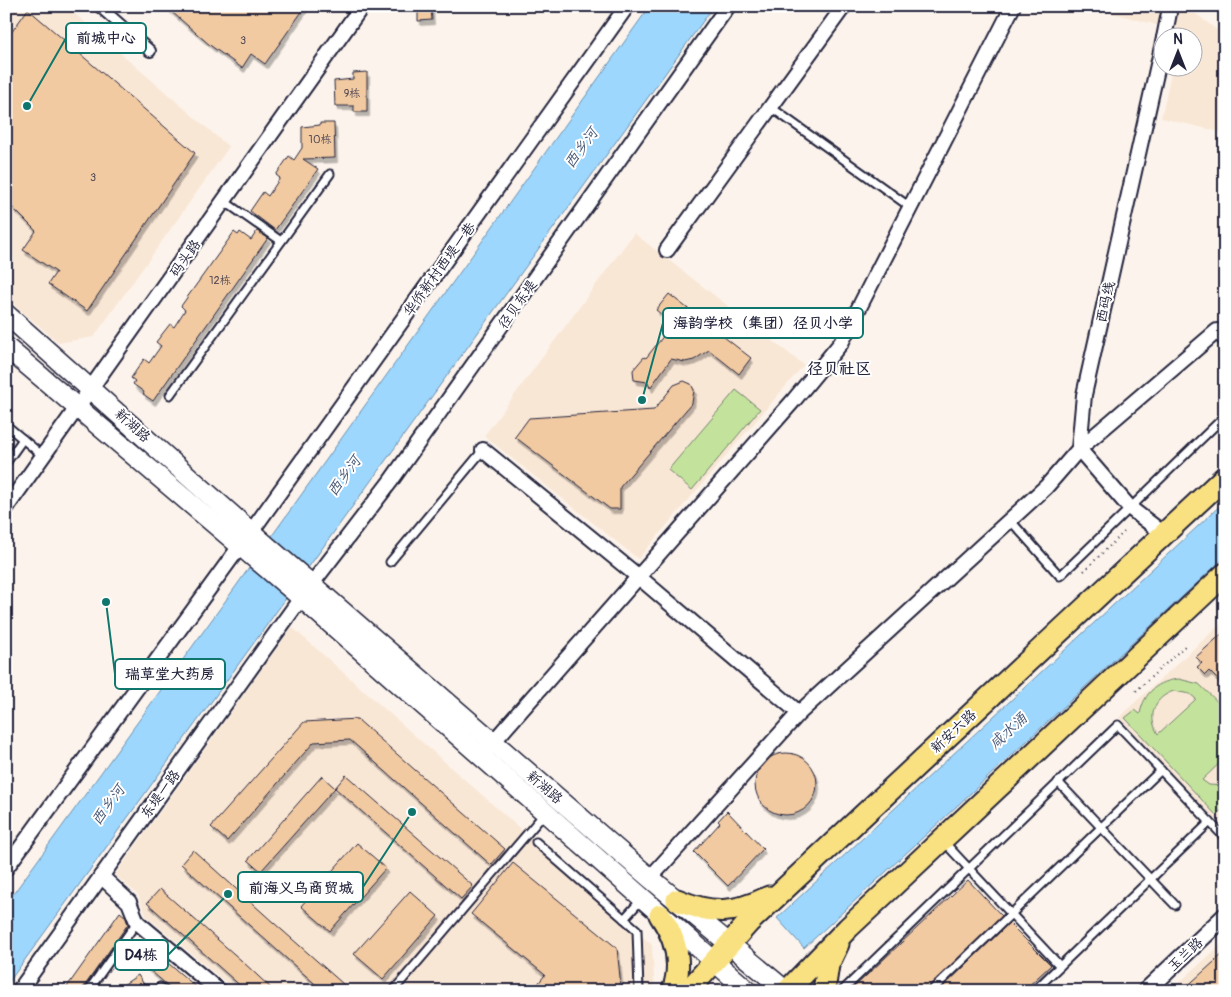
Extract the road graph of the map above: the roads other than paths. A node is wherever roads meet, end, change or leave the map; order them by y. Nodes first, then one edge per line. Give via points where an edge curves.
1 (98, 6) edge
2 (362, 6) edge
3 (627, 6) edge
4 (728, 6) edge
5 (844, 6) edge
6 (1013, 6) edge
7 (1169, 13) dead end
8 (1166, 28) edge
9 (150, 51) dead end
10 (1155, 78) edge
11 (772, 108) junction
12 (330, 174) dead end
13 (224, 201) junction
14 (910, 207) junction
15 (281, 241) junction
16 (667, 250) dead end
17 (6, 314) edge
18 (1225, 339) edge
19 (6, 347) edge
20 (92, 389) junction
21 (170, 395) dead end
22 (78, 408) junction
23 (1225, 416) edge
24 (6, 424) edge
25 (23, 439) junction
26 (1079, 449) junction
27 (483, 450) joint
28 (44, 456) junction
29 (6, 463) edge
30 (1225, 478) edge
31 (6, 508) edge
32 (1130, 508) junction
33 (1010, 520) junction
34 (1164, 534) junction
35 (249, 542) junction
36 (390, 562) dead end
37 (1225, 574) edge
38 (640, 578) junction
39 (304, 589) junction
40 (798, 713) junction
41 (488, 749) junction
42 (1161, 770) junction
43 (1058, 782) junction
44 (546, 812) junction
45 (1210, 822) junction
46 (1101, 828) junction
47 (1225, 838) edge
48 (942, 840) junction
49 (536, 842) dead end
50 (6, 868) edge
51 (969, 868) junction
52 (101, 876) junction
53 (650, 878) junction
54 (1150, 879) junction
55 (783, 891) junction
56 (642, 899) junction
57 (677, 900) junction
58 (1175, 905) dead end
59 (660, 914) junction
60 (1012, 914) junction
61 (1225, 916) edge
62 (624, 919) junction
63 (137, 922) junction
64 (848, 928) junction
65 (730, 943) junction
66 (714, 960) junction
67 (1060, 966) junction
68 (19, 991) edge
69 (88, 991) edge
70 (157, 991) edge
71 (165, 991) edge
72 (219, 991) edge
73 (393, 991) edge
74 (639, 991) edge
75 (673, 991) edge
76 (688, 991) edge
77 (748, 991) edge
78 (786, 991) edge
79 (824, 991) edge
80 (842, 991) edge
81 (931, 991) edge
82 (1034, 991) edge
83 (1146, 991) edge

1 - 9 street
2 - 13 street, 码头路
3 - 35 street, 华侨新村西堤一巷
4 - 39 street, 径贝东堤 via 390,482
5 - 11 street
6 - 14 street
7 - 8 street, 西码线
10 - 26 street, 西码线 via 1084,395
11 - 14 lane
11 - 16 street
12 - 15 lane
13 - 15 lane
13 - 20 street, 码头路
14 - 38 street via 840,343 805,388
15 - 21 lane
17 - 20 main road, 新湖路
18 - 26 street via 1217,331
19 - 22 main road, 新湖路
20 - 22 street, 码头路
20 - 35 main road, 新湖路
22 - 28 street, 码头路
22 - 35 main road, 新湖路
23 - 32 lane
24 - 25 lane
25 - 28 lane
25 - 29 lane
26 - 32 street
26 - 33 street via 1046,487
27 - 36 lane
27 - 38 street
28 - 31 street, 码头路
30 - 34 main road, 新安六路
32 - 33 lane via 1060,576
32 - 34 street
33 - 40 street
34 - 55 main road, 新安六路
35 - 39 main road, 新湖路
35 - 50 street, 华侨新村西堤一巷
37 - 48 main road
38 - 40 street
38 - 41 street
39 - 41 main road, 新湖路
39 - 52 street, 东堤一路
40 - 53 street
41 - 44 main road, 新湖路
41 - 53 main road, 新湖路
42 - 43 lane via 1118,725
42 - 45 lane
42 - 46 lane
43 - 46 lane
43 - 51 lane
44 - 56 main road, 新湖路
44 - 73 lane
45 - 47 lane
45 - 54 lane
46 - 54 lane
46 - 60 lane
48 - 51 lane
48 - 64 main road
49 - 62 lane
51 - 60 lane
51 - 80 lane
52 - 63 street via 129,902
52 - 68 street, 东堤一路
53 - 57 main road, 新湖路
54 - 58 lane
54 - 67 lane
55 - 57 main road via 750,906 726,912 706,911
55 - 65 main road, 新安六路
56 - 59 main road, 新湖路
56 - 62 lane
57 - 65 main road, 新湖路
59 - 66 main road, 新湖路
59 - 75 main road via 677,949 678,972
60 - 67 lane
60 - 81 lane
61 - 83 street, 玉兰路
62 - 74 lane via 636,930
63 - 69 lane
63 - 72 street
64 - 78 main road
64 - 79 main road via 828,965
65 - 66 main road, 新安六路
65 - 78 main road, 新湖路
66 - 76 main road, 新安六路
66 - 77 main road, 新湖路
67 - 82 lane
70 - 71 lane via 160,987

